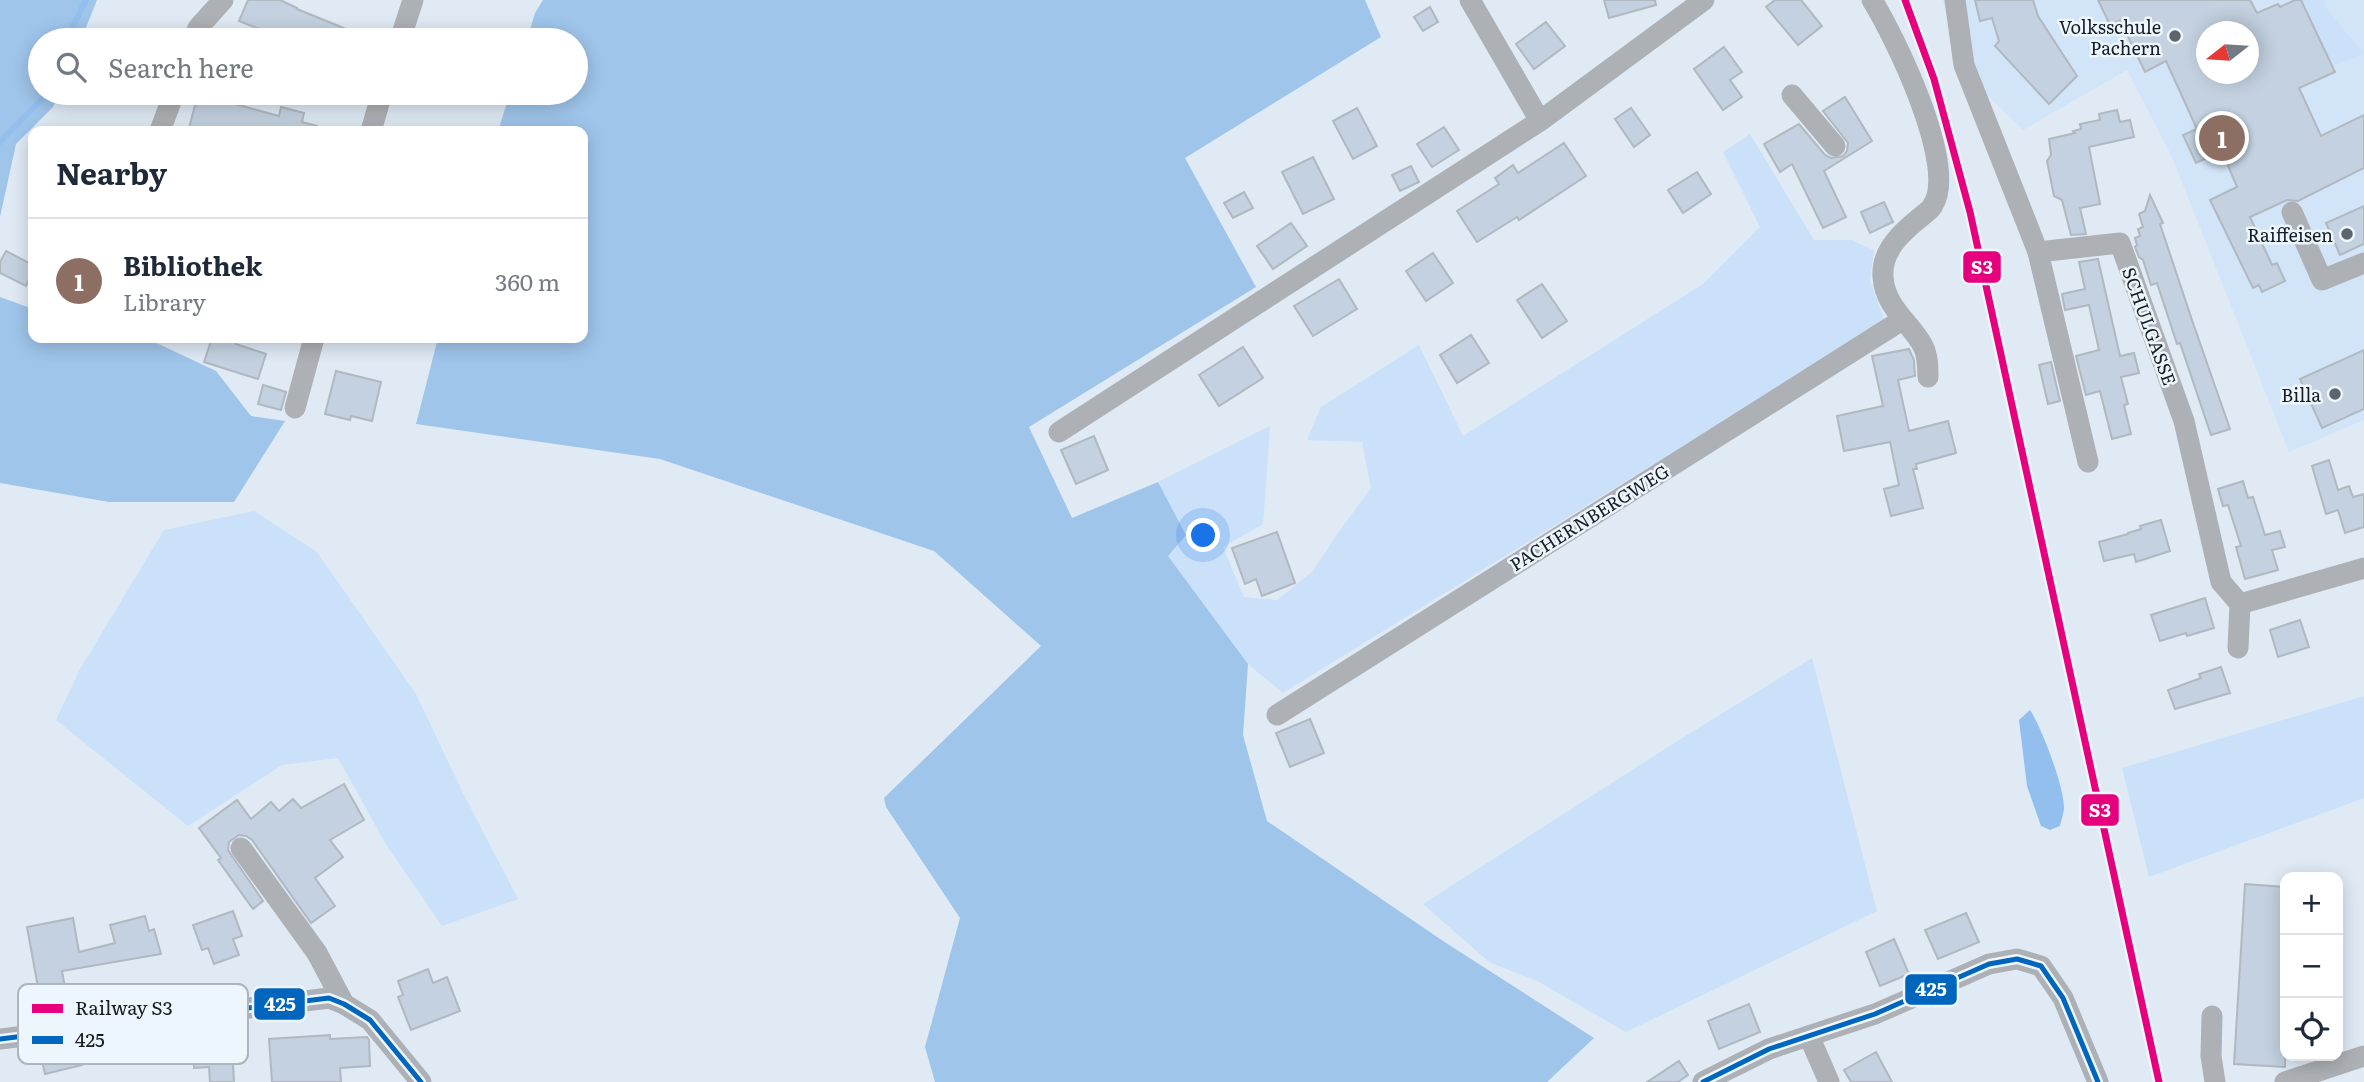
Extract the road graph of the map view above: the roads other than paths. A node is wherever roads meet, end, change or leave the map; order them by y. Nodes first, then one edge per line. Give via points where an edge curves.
1 (223, 0) edge
2 (413, 0) edge
3 (1470, 0) edge
4 (1704, 0) edge
5 (1872, 0) edge
6 (1955, 0) edge
7 (198, 28) edge
8 (404, 28) edge
9 (1792, 95) dead end
10 (170, 105) edge
11 (379, 105) edge
12 (1540, 121) junction
13 (162, 126) edge
14 (372, 126) edge
15 (1835, 146) dead end
16 (2292, 212) dead end
17 (2038, 252) junction
18 (2364, 263) edge
19 (1902, 320) junction
20 (313, 343) edge
21 (1928, 377) dead end
22 (295, 408) dead end
23 (1059, 432) dead end
24 (2088, 461) dead end
25 (2364, 568) edge
26 (2240, 604) junction
27 (2238, 648) dead end
28 (1277, 715) dead end
29 (241, 848) dead end
30 (344, 1004) junction
31 (248, 1010) edge
32 (2212, 1016) dead end
33 (1809, 1036) junction
34 (18, 1037) edge
35 (0, 1039) edge
36 (2364, 1056) edge
37 (421, 1082) edge
38 (1703, 1082) edge
39 (1829, 1082) edge
40 (2098, 1082) edge
41 (2215, 1082) edge
42 (2285, 1082) edge

1 - 7 street
2 - 8 street
3 - 12 street
4 - 12 street
5 - 19 street via 1890,28 1919,95 1938,166 1940,190 1933,207 1896,239 1887,257 1883,276
6 - 17 street via 1964,65
9 - 15 street
10 - 13 street
11 - 14 street
12 - 23 street
16 - 18 street via 2322,280
17 - 24 street
17 - 26 street, SCHULGASSE via 2120,243 2184,421 2221,582
19 - 21 street via 1922,345
19 - 28 street, PACHERNBERGWEG
20 - 22 street
25 - 26 street
26 - 27 street
29 - 30 street via 317,953
30 - 31 street via 329,998
30 - 37 street via 370,1020
32 - 41 street
33 - 38 street via 1769,1049
33 - 39 street
33 - 40 street via 1875,1014 1989,964 2017,959 2041,966 2063,998
34 - 35 street
36 - 42 street

